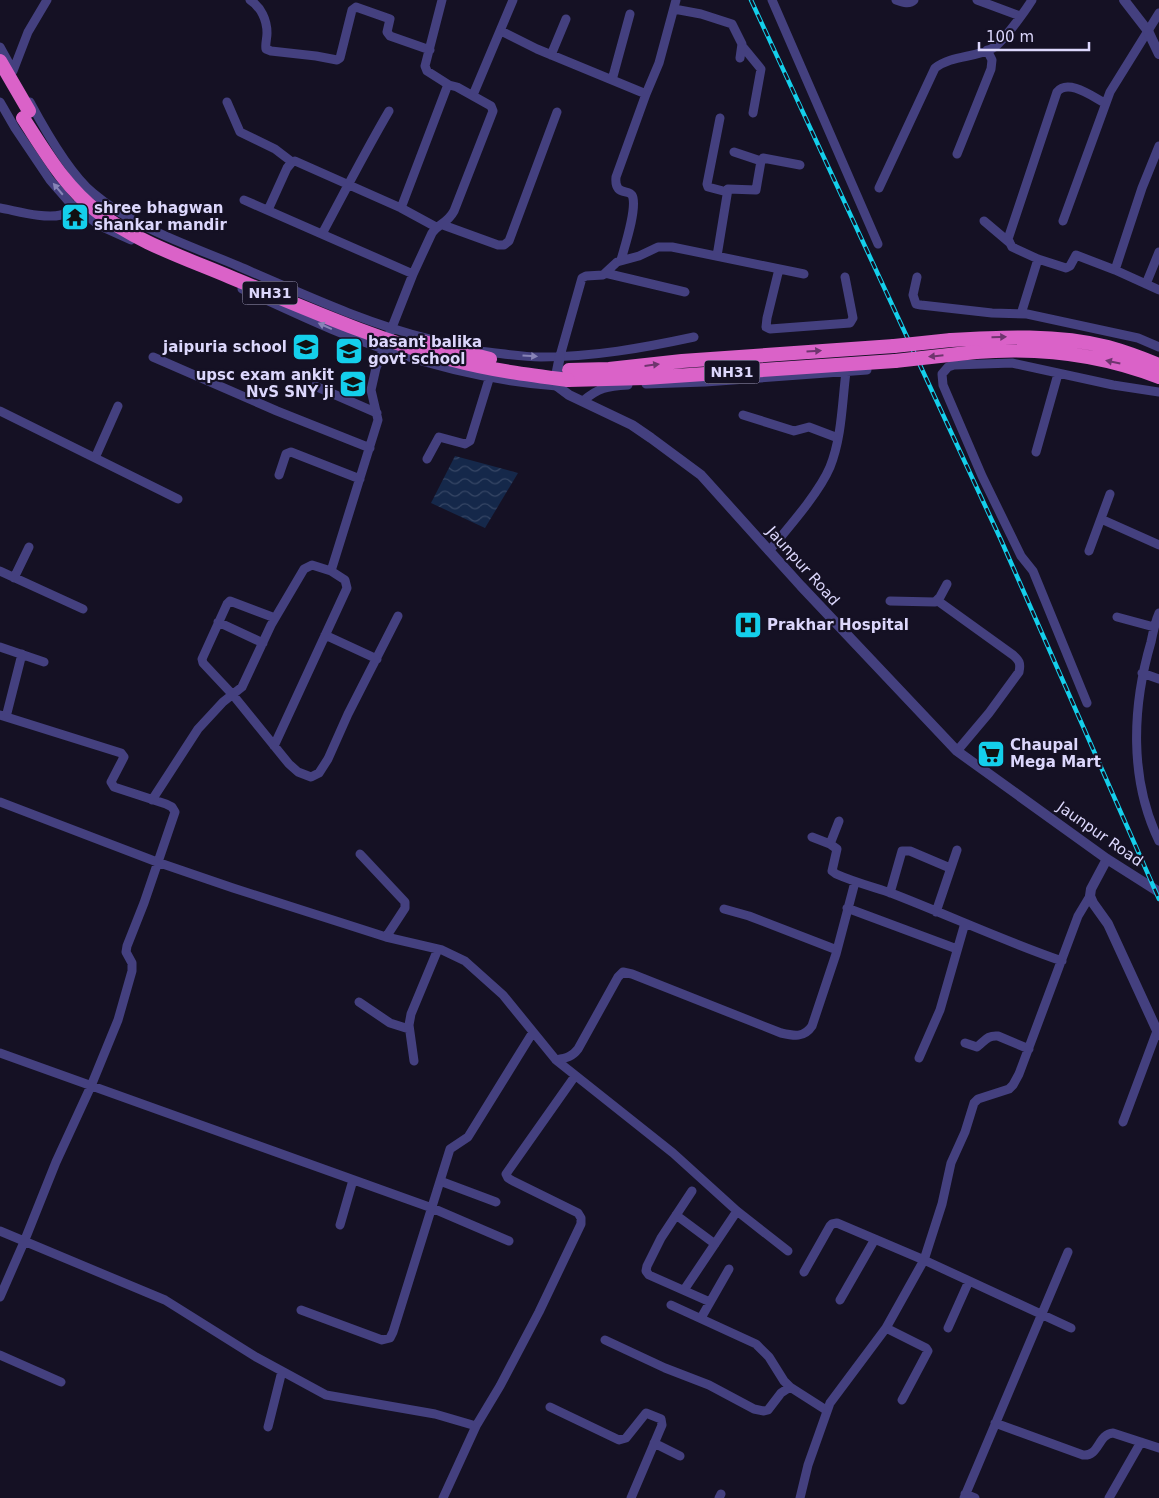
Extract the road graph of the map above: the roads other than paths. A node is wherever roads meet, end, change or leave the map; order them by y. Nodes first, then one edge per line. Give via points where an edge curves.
1 (47, 0) edge
2 (250, 0) edge
3 (442, 0) edge
4 (513, 0) edge
5 (772, 0) edge
6 (896, 0) edge
7 (914, 0) edge
8 (977, 0) edge
9 (1032, 0) edge
10 (1124, 0) edge
11 (675, 5) edge
12 (1159, 13) edge
13 (630, 14) dead end
14 (1020, 16) junction
15 (566, 18) dead end
16 (501, 31) junction
17 (1148, 31) junction
18 (0, 47) edge
19 (742, 47) junction
20 (430, 50) junction
21 (987, 50) junction
22 (1159, 54) edge
23 (551, 55) junction
24 (740, 58) dead end
25 (0, 61) edge
26 (13, 71) junction
27 (0, 79) edge
28 (612, 80) junction
29 (449, 85) junction
30 (646, 94) junction
31 (473, 95) junction
32 (0, 102) edge
33 (227, 102) dead end
34 (1105, 103) junction
35 (389, 111) dead end
36 (556, 112) dead end
37 (753, 113) dead end
38 (26, 115) junction
39 (720, 118) dead end
40 (1159, 146) edge
41 (734, 152) dead end
42 (957, 154) dead end
43 (761, 160) junction
44 (292, 162) junction
45 (800, 165) dead end
46 (348, 186) junction
47 (879, 188) dead end
48 (91, 192) junction
49 (727, 192) junction
50 (244, 200) dead end
51 (73, 207) junction
52 (0, 208) edge
53 (400, 208) junction
54 (268, 210) junction
55 (984, 221) dead end
56 (1063, 222) dead end
57 (440, 226) junction
58 (322, 234) junction
59 (1010, 243) junction
60 (878, 244) dead end
61 (1159, 252) edge
62 (717, 256) junction
63 (1038, 259) junction
64 (621, 260) junction
65 (779, 269) junction
66 (1115, 270) junction
67 (605, 273) junction
68 (413, 274) junction
69 (804, 274) dead end
70 (846, 277) dead end
71 (917, 277) dead end
72 (1146, 284) junction
73 (1159, 290) edge
74 (684, 292) dead end
75 (1021, 314) junction
76 (392, 328) junction
77 (694, 337) dead end
78 (1159, 346) edge
79 (383, 348) junction
80 (560, 356) junction
81 (153, 357) dead end
82 (895, 364) junction
83 (1159, 365) edge
84 (846, 372) junction
85 (1058, 374) junction
86 (490, 376) junction
87 (1159, 377) edge
88 (565, 379) junction
89 (315, 386) dead end
90 (1159, 392) edge
91 (583, 402) junction
92 (118, 406) dead end
93 (377, 412) junction
94 (1, 414) edge
95 (743, 415) dead end
96 (838, 438) junction
97 (370, 448) junction
98 (1036, 452) dead end
99 (95, 458) junction
100 (427, 459) dead end
101 (278, 475) dead end
102 (360, 479) junction
103 (1110, 494) dead end
104 (178, 499) dead end
105 (1101, 518) junction
106 (1159, 545) edge
107 (28, 547) dead end
108 (769, 551) junction
109 (1089, 551) dead end
110 (331, 571) junction
111 (0, 572) edge
112 (14, 578) junction
113 (948, 584) dead end
114 (890, 601) dead end
115 (938, 601) junction
116 (83, 609) dead end
117 (1159, 613) edge
118 (398, 616) dead end
119 (1117, 617) dead end
120 (276, 618) junction
121 (218, 622) junction
122 (1154, 627) junction
123 (325, 635) junction
124 (263, 643) junction
125 (0, 647) edge
126 (22, 654) junction
127 (376, 658) junction
128 (44, 662) dead end
129 (1142, 673) junction
130 (1159, 679) edge
131 (233, 695) junction
132 (1087, 703) dead end
133 (3, 716) edge
134 (274, 746) junction
135 (957, 751) junction
136 (152, 800) junction
137 (0, 802) edge
138 (839, 821) dead end
139 (812, 837) dead end
140 (1159, 841) edge
141 (830, 844) junction
142 (957, 850) dead end
143 (360, 854) dead end
144 (1107, 859) junction
145 (157, 862) junction
146 (950, 868) junction
147 (855, 882) junction
148 (1159, 892) edge
149 (890, 893) junction
150 (1090, 896) junction
151 (847, 908) junction
152 (724, 909) dead end
153 (936, 912) junction
154 (966, 923) junction
155 (386, 937) junction
156 (438, 949) junction
157 (956, 949) junction
158 (837, 950) junction
159 (1062, 961) junction
160 (359, 1002) dead end
161 (409, 1030) junction
162 (533, 1032) junction
163 (1158, 1033) edge
164 (965, 1043) dead end
165 (1029, 1049) junction
166 (0, 1053) edge
167 (919, 1058) dead end
168 (556, 1060) junction
169 (414, 1061) dead end
170 (575, 1076) junction
171 (91, 1086) junction
172 (1123, 1122) dead end
173 (353, 1180) junction
174 (440, 1181) junction
175 (692, 1191) dead end
176 (496, 1202) dead end
177 (432, 1208) junction
178 (737, 1211) junction
179 (676, 1215) junction
180 (340, 1225) dead end
181 (0, 1231) edge
182 (875, 1239) junction
183 (509, 1241) dead end
184 (24, 1242) junction
185 (715, 1244) junction
186 (788, 1251) dead end
187 (1068, 1252) dead end
188 (924, 1260) junction
189 (729, 1269) dead end
190 (804, 1272) dead end
191 (969, 1281) junction
192 (684, 1290) junction
193 (0, 1297) edge
194 (840, 1300) dead end
195 (710, 1302) junction
196 (671, 1305) dead end
197 (301, 1310) dead end
198 (1041, 1314) junction
199 (701, 1318) junction
200 (886, 1328) junction
201 (948, 1328) dead end
202 (1071, 1328) dead end
203 (605, 1340) dead end
204 (0, 1355) edge
205 (282, 1371) junction
206 (61, 1382) dead end
207 (790, 1387) junction
208 (902, 1400) dead end
209 (550, 1407) dead end
210 (826, 1410) junction
211 (995, 1423) junction
212 (476, 1426) junction
213 (268, 1428) dead end
214 (1141, 1442) junction
215 (654, 1443) junction
216 (1159, 1448) edge
217 (680, 1456) dead end
218 (964, 1496) edge
219 (443, 1498) edge
220 (631, 1498) edge
221 (800, 1498) edge
222 (975, 1498) edge
223 (1109, 1498) edge

1 - 26 street via 28,32
2 - 20 street via 265,21 265,46 271,51 337,60 352,10 356,7 390,19 387,32 390,36
3 - 20 street
4 - 16 street
5 - 60 street
6 - 7 street via 906,3
8 - 14 street
9 - 14 street
10 - 17 street
11 - 19 street via 732,24
11 - 30 street via 659,63
12 - 17 street
13 - 28 street
14 - 21 street via 999,43
15 - 23 street
16 - 23 street
16 - 31 street
17 - 22 street
17 - 34 street via 1115,81
18 - 26 street
19 - 24 street
19 - 37 street via 761,69
20 - 29 street via 426,69
21 - 42 street via 992,60 991,69
21 - 47 street via 944,62 935,68
23 - 28 street
25 - 38 highway, NH31
26 - 48 street via 39,120
27 - 38 highway, NH31
28 - 30 street
29 - 31 street
29 - 53 street
30 - 64 street via 616,177 618,189 633,198 631,222
31 - 57 street via 491,106 493,111 454,211
51 -> 32 street via 50,180
33 - 44 street via 240,132 275,149
34 - 56 street
34 - 59 street via 1074,88 1060,88 1057,92 1010,231
35 - 46 street
36 - 57 street via 509,241 498,245
38 - 88 highway, NH31, bridge via 84,190 129,224 153,236 339,313 404,336 487,358 547,369
39 - 49 street via 707,184 712,189
40 - 66 street
41 - 43 street
43 - 45 street via 765,157
43 - 49 street via 756,190 730,188
44 - 46 street
44 - 54 street
46 - 53 street
46 - 58 street
48 - 51 street
48 - 76 street via 120,214 161,233 343,311
49 - 62 street
50 - 54 street
51 - 52 street via 56,215
79 -> 51 street via 100,226
53 - 57 street
54 - 58 street
55 - 59 street
57 - 68 street
58 - 68 street
59 - 63 street
61 - 72 street
62 - 64 street via 663,246 635,258
62 - 65 street
63 - 66 street via 1066,268 1076,255
63 - 75 street
64 - 67 street
65 - 69 street
65 - 70 street via 767,318 766,327 770,329 850,323 854,318
66 - 72 street
67 - 74 street
67 - 80 street via 582,278
68 - 76 street
71 - 75 street via 913,295 916,304
72 - 73 street
75 - 78 street via 1138,338
76 - 79 street
76 -> 80 street via 478,350 532,357
77 - 80 street via 600,354
79 - 86 street via 440,366
79 - 93 street via 372,381 372,397
80 - 88 street via 555,381
81 - 97 street
82 - 84 street
87 -> 82 highway, NH31, bridge via 1124,365 1057,352 1025,350 976,352
82 - 88 highway, NH31
88 -> 83 highway, NH31, bridge via 618,369 711,359 1001,337 1106,346
84 - 91 street via 611,386 593,392
84 - 96 street
85 - 90 street
85 - 98 street
85 - 132 street via 1012,363 964,365 948,367 942,374 942,380 982,476 1021,556 1033,571
86 - 88 street
86 - 100 street via 470,441 465,444 439,436
88 - 91 street, Jaunpur Road via 563,392
89 - 93 street
91 - 108 street, Jaunpur Road via 638,429 701,475
92 - 99 street
93 - 97 street via 378,420
94 - 99 street
95 - 96 street via 797,432 809,427
96 - 108 street via 820,486
97 - 102 street
99 - 104 street
101 - 102 street via 286,454 291,452
102 - 110 street
103 - 105 street
105 - 106 street
105 - 109 street
107 - 112 street
108 - 135 street, Jaunpur Road
110 - 120 street via 312,565 304,569
110 - 123 street via 348,584
111 - 112 street
112 - 116 street
113 - 115 street
114 - 115 street
115 - 135 street via 1013,654 1020,666 989,713
117 - 122 street
118 - 127 street
119 - 122 street
120 - 121 street via 230,601
120 - 124 street
121 - 124 street
121 - 131 street via 202,659
122 - 129 street
123 - 127 street
123 - 134 street
124 - 131 street via 242,687
125 - 126 street
126 - 128 street
126 - 133 street
127 - 134 street via 319,773 311,776 298,772
129 - 130 street
129 - 140 street via 1137,709 1138,766 1147,809
131 - 134 street
131 - 136 street via 198,729
133 - 136 street via 121,753 124,757 112,785
135 - 144 street, Jaunpur Road
136 - 145 street via 172,807 175,812
137 - 145 street
138 - 141 street
139 - 141 street
141 - 147 street via 837,850 833,873
142 - 146 street
143 - 155 street via 405,902 405,908
144 - 148 street, Jaunpur Road
144 - 150 street
145 - 155 street
145 - 171 street via 127,946 132,967 128,988
146 - 149 street via 910,851 902,851
146 - 153 street
147 - 149 street
147 - 151 street
149 - 153 street
150 - 159 street via 1078,916
150 - 163 street via 1108,924
151 - 157 street
151 - 158 street
152 - 158 street
153 - 154 street
154 - 157 street
154 - 159 street
155 - 156 street
156 - 161 street via 411,1014
156 - 162 street via 465,961 481,974
157 - 167 street via 940,1010
158 - 168 street via 812,1026 800,1036 781,1033 624,972 618,977 578,1049 573,1055
159 - 165 street
160 - 161 street
161 - 169 street
162 - 168 street
162 - 174 street via 468,1137 450,1149
163 - 172 street
164 - 165 street via 977,1047 992,1035
165 - 188 street via 1013,1086 974,1103 951,1162
166 - 171 street
168 - 170 street
170 - 178 street via 673,1153
170 - 212 street via 506,1174 513,1181 578,1213 581,1224 535,1320
171 - 173 street
171 - 184 street
173 - 177 street
173 - 180 street
174 - 176 street
174 - 177 street
175 - 179 street
177 - 183 street
177 - 197 street via 390,1338 382,1340
178 - 185 street
178 - 186 street
179 - 185 street
179 - 192 street via 646,1271
181 - 184 street
182 - 188 street
182 - 190 street via 837,1223 832,1224
182 - 194 street
184 - 193 street
184 - 205 street via 165,1300
185 - 192 street
187 - 198 street
188 - 191 street
188 - 200 street
189 - 195 street
191 - 198 street
191 - 201 street
192 - 195 street
195 - 199 street
196 - 199 street
198 - 202 street
198 - 211 street
199 - 207 street via 756,1344 769,1356
200 - 208 street via 928,1351
200 - 210 street
203 - 207 street via 709,1385 759,1411 768,1410
204 - 206 street
205 - 212 street via 326,1395 435,1414
205 - 213 street
207 - 210 street
209 - 215 street via 620,1440 626,1438 644,1414 649,1413 663,1422
210 - 221 street
211 - 214 street via 1088,1456 1108,1433
211 - 218 street
212 - 219 street
214 - 216 street
214 - 223 street
215 - 217 street
215 - 220 street
218 - 222 street

